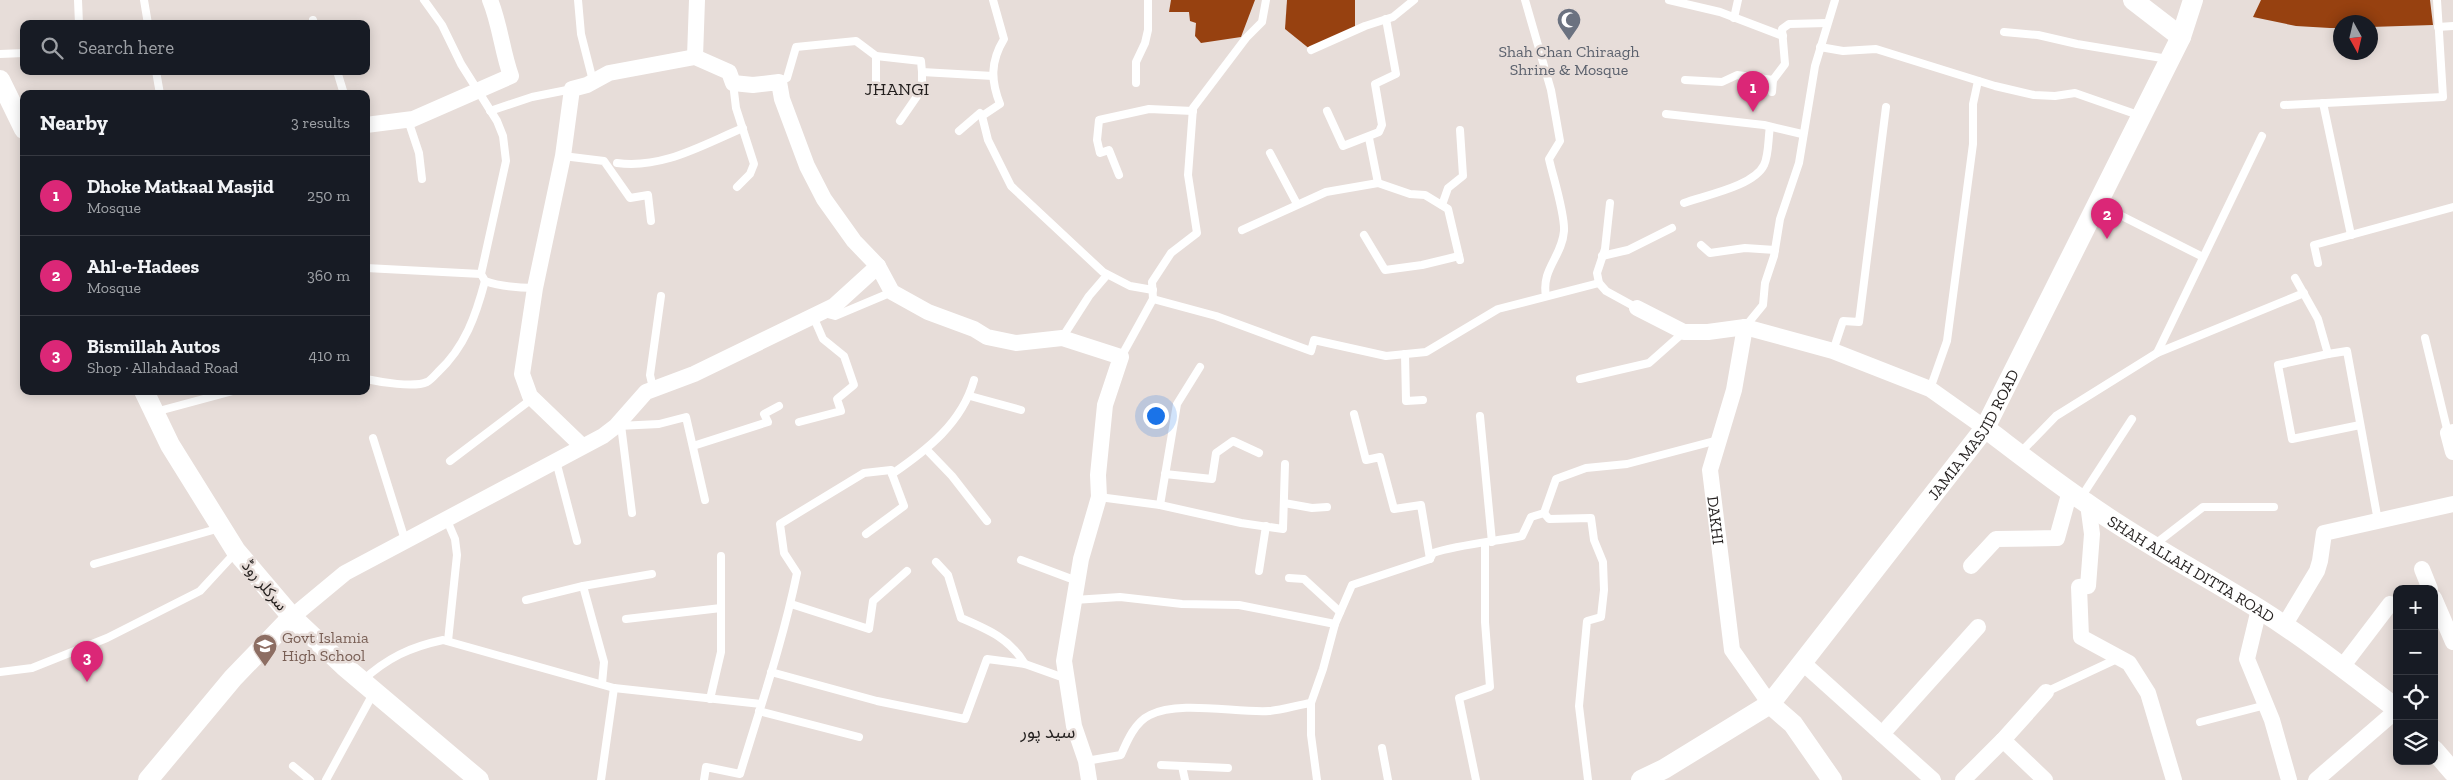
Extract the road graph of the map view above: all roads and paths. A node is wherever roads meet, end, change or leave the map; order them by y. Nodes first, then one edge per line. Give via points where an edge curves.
1 (78, 0) edge
2 (144, 0) edge
3 (424, 0) edge
4 (490, 0) edge
5 (578, 0) edge
6 (697, 0) edge
7 (993, 0) edge
8 (1148, 0) edge
9 (1266, 0) edge
10 (1414, 0) edge
11 (1525, 0) edge
12 (1669, 0) edge
13 (1738, 0) edge
14 (1835, 0) edge
15 (2133, 0) edge
16 (2193, 0) edge
17 (2437, 0) edge
18 (1734, 18) junction
19 (1386, 19) junction
20 (79, 20) edge
21 (147, 20) edge
22 (1827, 23) junction
23 (2453, 26) edge
24 (2438, 27) junction
25 (2004, 32) dead end
26 (1783, 36) junction
27 (2181, 37) junction
28 (1820, 47) junction
29 (1311, 50) dead end
30 (0, 54) edge
31 (20, 54) edge
32 (695, 56) junction
33 (876, 56) junction
34 (2170, 59) junction
35 (922, 72) junction
36 (157, 75) edge
37 (338, 75) edge
38 (993, 76) junction
39 (0, 80) edge
40 (1685, 80) dead end
41 (1773, 80) junction
42 (593, 81) junction
43 (1978, 81) junction
44 (779, 82) junction
45 (733, 83) junction
46 (1136, 83) dead end
47 (572, 89) junction
48 (159, 90) edge
49 (343, 90) edge
50 (478, 91) junction
51 (1772, 92) dead end
52 (876, 94) dead end
53 (2323, 103) junction
54 (2284, 105) dead end
55 (1886, 107) dead end
56 (490, 110) junction
57 (1327, 110) dead end
58 (1193, 111) junction
59 (1666, 114) dead end
60 (982, 116) junction
61 (2141, 116) junction
62 (408, 120) junction
63 (900, 121) dead end
64 (20, 122) edge
65 (370, 125) edge
66 (1770, 127) junction
67 (743, 128) junction
68 (1460, 130) dead end
69 (959, 131) dead end
70 (1802, 134) junction
71 (2262, 136) dead end
72 (1369, 138) junction
73 (1270, 153) dead end
74 (563, 156) junction
75 (617, 163) dead end
76 (1119, 175) dead end
77 (422, 180) dead end
78 (1378, 182) junction
79 (737, 188) dead end
80 (1610, 203) dead end
81 (1684, 203) dead end
82 (2096, 203) junction
83 (1297, 204) junction
84 (1442, 205) junction
85 (2453, 207) edge
86 (651, 221) dead end
87 (1672, 228) dead end
88 (1242, 230) dead end
89 (2352, 234) junction
90 (1364, 235) dead end
91 (1701, 245) dead end
92 (1775, 250) junction
93 (1602, 256) junction
94 (2203, 256) junction
95 (2318, 264) dead end
96 (878, 266) junction
97 (370, 268) edge
98 (481, 274) junction
99 (1107, 275) junction
100 (2295, 278) dead end
101 (485, 281) junction
102 (1599, 283) junction
103 (534, 288) junction
104 (1153, 290) junction
105 (892, 292) junction
106 (2304, 293) junction
107 (662, 296) dead end
108 (1546, 296) junction
109 (1153, 299) junction
110 (1637, 308) joint
111 (817, 314) junction
112 (1745, 327) junction
113 (1684, 332) junction
114 (1062, 338) junction
115 (2425, 338) dead end
116 (1833, 351) junction
117 (2157, 353) junction
118 (1406, 354) junction
119 (2328, 354) junction
120 (1121, 357) junction
121 (1200, 367) dead end
122 (1580, 379) dead end
123 (370, 380) edge
124 (974, 380) dead end
125 (654, 388) junction
126 (1930, 389) junction
127 (146, 395) edge
128 (203, 395) edge
129 (970, 396) junction
130 (533, 398) junction
131 (1423, 400) dead end
132 (779, 406) dead end
133 (1021, 410) dead end
134 (154, 412) junction
135 (1354, 414) dead end
136 (1480, 416) dead end
137 (2132, 419) dead end
138 (799, 422) dead end
139 (618, 425) junction
140 (2360, 425) junction
141 (1984, 428) junction
142 (2451, 433) edge
143 (373, 438) dead end
144 (1718, 440) junction
145 (582, 446) junction
146 (693, 446) junction
147 (927, 450) junction
148 (2453, 452) edge
149 (1259, 453) dead end
150 (2019, 454) junction
151 (556, 460) junction
152 (450, 461) dead end
153 (1285, 464) dead end
154 (892, 474) junction
155 (1165, 474) junction
156 (1099, 497) junction
157 (2079, 498) junction
158 (705, 500) dead end
159 (1284, 503) junction
160 (1160, 504) junction
161 (2453, 504) edge
162 (2274, 506) dead end
163 (1328, 507) dead end
164 (632, 512) dead end
165 (1544, 513) junction
166 (446, 518) junction
167 (987, 521) dead end
168 (2378, 521) junction
169 (1266, 526) junction
170 (222, 528) junction
171 (866, 534) dead end
172 (405, 540) junction
173 (577, 541) dead end
174 (1488, 543) junction
175 (2152, 546) junction
176 (236, 551) junction
177 (721, 556) dead end
178 (1430, 559) junction
179 (1021, 560) dead end
180 (936, 562) dead end
181 (94, 564) dead end
182 (1971, 566) dead end
183 (2422, 569) dead end
184 (907, 571) dead end
185 (1259, 571) dead end
186 (652, 574) dead end
187 (1289, 578) dead end
188 (1077, 581) junction
189 (2428, 585) edge
190 (584, 586) junction
191 (526, 600) dead end
192 (1073, 600) junction
193 (791, 604) junction
194 (2390, 604) dead end
195 (2438, 607) edge
196 (721, 608) junction
197 (2259, 609) junction
198 (1340, 612) junction
199 (292, 617) junction
200 (626, 619) dead end
201 (1335, 624) junction
202 (2284, 626) junction
203 (1978, 627) dead end
204 (448, 641) junction
205 (2453, 642) edge
206 (2119, 658) junction
207 (1803, 663) junction
208 (1026, 664) junction
209 (2342, 667) junction
210 (0, 672) edge
211 (771, 672) junction
212 (1067, 680) junction
213 (602, 684) junction
214 (368, 686) junction
215 (614, 688) junction
216 (2046, 692) joint
217 (710, 699) junction
218 (1311, 702) junction
219 (1770, 704) junction
220 (2266, 705) junction
221 (2393, 707) edge
222 (760, 708) junction
223 (2393, 713) edge
224 (2200, 722) dead end
225 (1882, 734) junction
226 (860, 737) dead end
227 (2003, 740) junction
228 (1382, 748) dead end
229 (2438, 754) edge
230 (1086, 761) junction
231 (1161, 765) dead end
232 (293, 766) dead end
233 (1182, 766) junction
234 (1228, 768) dead end
235 (2453, 771) edge
236 (2172, 779) edge
237 (2318, 779) edge
238 (148, 780) edge
239 (310, 780) edge
240 (326, 780) edge
241 (478, 780) edge
242 (600, 780) edge
243 (704, 780) edge
244 (1089, 780) edge
245 (1184, 780) edge
246 (1317, 780) edge
247 (1388, 780) edge
248 (1476, 780) edge
249 (1588, 780) edge
250 (1641, 780) edge
251 (1832, 780) edge
252 (1933, 780) edge
253 (1963, 780) edge
254 (2045, 780) edge
255 (2289, 780) edge

1 - 20 lane
2 - 21 lane
3 - 50 lane via 442,25
4 - 50 street via 510,76
5 - 42 lane via 581,34
6 - 32 street
7 - 38 lane via 1004,40 998,50
8 - 46 lane via 1148,30 1136,62
9 - 58 lane via 1262,22 1246,38
10 - 19 lane via 1394,17
11 - 108 lane via 1551,90 1560,141 1550,158 1564,229 1544,283
12 - 18 lane
13 - 18 lane
14 - 22 lane
15 - 27 street
16 - 27 street, JAMIA MASJID ROAD
17 - 24 lane
18 - 26 lane
19 - 29 lane
19 - 72 lane via 1396,74 1375,84 1382,125 1379,132
22 - 26 lane via 1789,24 1782,29
22 - 28 lane
23 - 24 lane
24 - 53 lane via 2443,98
25 - 34 lane
26 - 41 lane via 1785,64
27 - 34 street, JAMIA MASJID ROAD
28 - 43 lane via 1843,51 1876,49
28 - 70 lane
30 - 31 lane
32 - 42 street via 609,73
32 - 45 street via 729,72
33 - 35 lane via 922,61
33 - 44 lane via 856,41 796,47 787,78
33 - 52 lane
34 - 61 street, JAMIA MASJID ROAD
35 - 38 lane
35 - 63 lane via 922,89
36 - 48 lane
37 - 49 lane
38 - 60 lane via 992,84 1000,104
39 - 64 street
40 - 41 lane via 1722,82 1737,76
41 - 51 lane
42 - 47 street
43 - 61 lane via 2034,95 2075,93
43 - 126 lane via 1947,341
44 - 45 street
44 - 96 street via 804,158 824,199 854,241
45 - 67 lane
47 - 56 lane
47 - 74 street
50 - 56 lane
50 - 62 street
53 - 54 lane
53 - 89 lane
55 - 116 lane via 1859,322 1843,321
56 - 98 lane via 503,136 506,161
57 - 72 lane via 1343,146
58 - 76 lane via 1149,109 1099,120 1097,140 1100,153 1109,150
58 - 104 lane via 1188,174 1197,233 1171,253 1152,282
59 - 66 lane
60 - 69 lane via 980,113
60 - 99 lane via 988,140 1011,186
61 - 82 street, JAMIA MASJID ROAD
62 - 65 street
62 - 77 lane via 419,153
66 - 70 lane
66 - 81 lane via 1764,165 1758,173 1745,184
67 - 75 lane via 657,163 635,166
67 - 79 lane via 754,164 750,174
68 - 84 lane via 1463,176 1448,188
70 - 92 lane via 1799,163 1780,219
71 - 94 lane
72 - 78 lane
73 - 83 lane
74 - 86 lane via 604,161 630,198 648,195
74 - 103 street
78 - 83 lane via 1326,192
78 - 84 lane via 1425,196
80 - 93 lane
82 - 94 lane
82 - 141 street, JAMIA MASJID ROAD
83 - 88 lane
84 - 90 lane via 1448,208 1460,258 1385,270
85 - 89 lane
87 - 93 lane via 1628,250
89 - 95 lane via 2314,245
91 - 92 lane via 1710,253 1745,248
92 - 112 lane via 1765,283 1763,305
93 - 102 lane via 1597,273
94 - 117 lane
96 - 105 street
96 - 111 street via 834,306
97 - 98 lane
98 - 101 lane
99 - 104 lane via 1130,286
99 - 114 lane via 1088,296
100 - 106 lane
101 - 103 lane via 513,288
101 - 123 lane via 466,338 449,362 426,382 398,384
102 - 108 lane
102 - 110 lane via 1606,291
103 - 130 street via 522,374 526,390
104 - 109 lane
105 - 111 lane via 835,316
105 - 114 street via 928,312 987,337 1016,343
106 - 117 lane
106 - 119 lane via 2318,319
107 - 125 lane via 650,375
108 - 118 lane via 1498,309 1426,352
109 - 118 lane via 1216,316 1311,351 1314,340 1386,356
109 - 120 lane
110 - 113 street
111 - 125 street via 694,374
111 - 138 lane via 823,339 844,356 854,385 836,398 841,410
112 - 113 street
112 - 116 street
112 - 144 street, DAKHI via 1734,390
113 - 122 lane via 1649,363
114 - 120 street
115 - 142 lane
116 - 126 street
117 - 150 lane via 2056,416
118 - 131 lane via 1406,401
119 - 140 lane via 2347,351
119 - 140 lane via 2278,366 2292,438
120 - 156 street via 1105,405
121 - 155 lane via 1177,404
124 - 129 lane
125 - 139 street via 646,392
126 - 141 street
127 - 134 street, سرکلر روڈ
128 - 134 lane
129 - 133 lane
129 - 147 lane via 955,420
130 - 145 street
130 - 152 lane
132 - 146 lane via 764,414 768,422
134 - 170 street, سرکلر روڈ via 170,445
135 - 178 lane via 1366,460 1380,457 1394,509 1421,505
136 - 174 lane
137 - 157 lane
139 - 145 street
139 - 146 lane via 659,424 686,417
139 - 164 lane
140 - 168 lane
141 - 150 street, SHAH ALLAH DITTA ROAD
141 - 207 street, JAMIA MASJID ROAD
142 - 148 street
143 - 172 lane
144 - 165 lane via 1628,464 1586,468 1556,479
144 - 219 street, DAKHI via 1710,470 1732,650
145 - 151 street
146 - 158 lane
147 - 154 lane
147 - 167 lane
149 - 155 lane via 1233,441 1216,453 1212,479
150 - 157 street, SHAH ALLAH DITTA ROAD
151 - 166 street
151 - 173 lane
153 - 159 lane
154 - 171 lane via 904,506
154 - 193 lane via 891,470 864,473 780,524 784,553 797,573
155 - 160 lane
156 - 160 lane
156 - 188 street
157 - 175 street, SHAH ALLAH DITTA ROAD
157 - 182 street via 2057,538 1996,539
157 - 206 street via 2092,534 2088,586 2079,587 2081,637
159 - 163 lane
159 - 169 lane via 1283,529
160 - 169 lane
161 - 168 street
162 - 175 lane via 2203,506
165 - 174 lane via 1532,517 1522,536
165 - 249 lane via 1549,519 1591,518 1594,540 1603,562 1601,617 1586,621 1579,706
166 - 172 street
166 - 204 lane via 457,555
168 - 202 street via 2324,533 2317,571
169 - 185 lane
170 - 176 street, سرکلر روڈ
170 - 181 lane
172 - 199 street via 345,573
174 - 178 lane via 1455,546 1433,553
174 - 248 lane via 1485,622 1490,687 1459,698
175 - 197 street, SHAH ALLAH DITTA ROAD
176 - 199 street, سرکلر روڈ
176 - 210 lane via 192,595 107,638 32,668
177 - 196 lane
178 - 198 lane via 1352,585
179 - 188 lane
180 - 208 lane via 948,576 961,618 989,630 1015,648
183 - 189 street
184 - 193 lane via 873,601 869,629
186 - 190 lane
187 - 198 lane via 1304,579
188 - 192 street
190 - 191 lane
190 - 213 lane via 604,662
192 - 201 lane via 1120,597 1239,606
192 - 212 street via 1064,661
193 - 211 lane
194 - 209 street
195 - 205 street
196 - 200 lane
196 - 217 lane via 721,652
197 - 202 street, SHAH ALLAH DITTA ROAD
197 - 220 street via 2247,659
198 - 201 lane
199 - 214 street, سرکلر روڈ
199 - 238 street via 233,678
201 - 218 lane
202 - 209 street, SHAH ALLAH DITTA ROAD
203 - 225 street
204 - 213 lane
204 - 214 lane via 420,645 382,663
206 - 216 lane
206 - 236 street via 2128,663 2148,693
207 - 219 street, JAMIA MASJID ROAD
207 - 225 street
208 - 211 lane via 987,659 965,719 877,701
208 - 212 lane
209 - 221 street, SHAH ALLAH DITTA ROAD
211 - 222 lane
212 - 230 street via 1074,726
213 - 215 lane
214 - 240 lane
214 - 241 street, سرکلر روڈ
215 - 217 lane
215 - 242 lane
216 - 227 street
217 - 222 lane
218 - 230 lane via 1269,711 1176,708 1150,715 1137,726 1121,755
218 - 246 lane via 1311,735
219 - 250 street, JAMIA MASJID ROAD
219 - 251 street via 1793,724
220 - 224 lane
220 - 255 street
222 - 226 lane
222 - 243 lane via 740,774 706,767
223 - 237 street
225 - 252 street
227 - 253 street
227 - 254 street
228 - 247 lane
229 - 235 street
230 - 244 street
231 - 233 lane
232 - 239 lane
233 - 234 lane
233 - 245 lane

